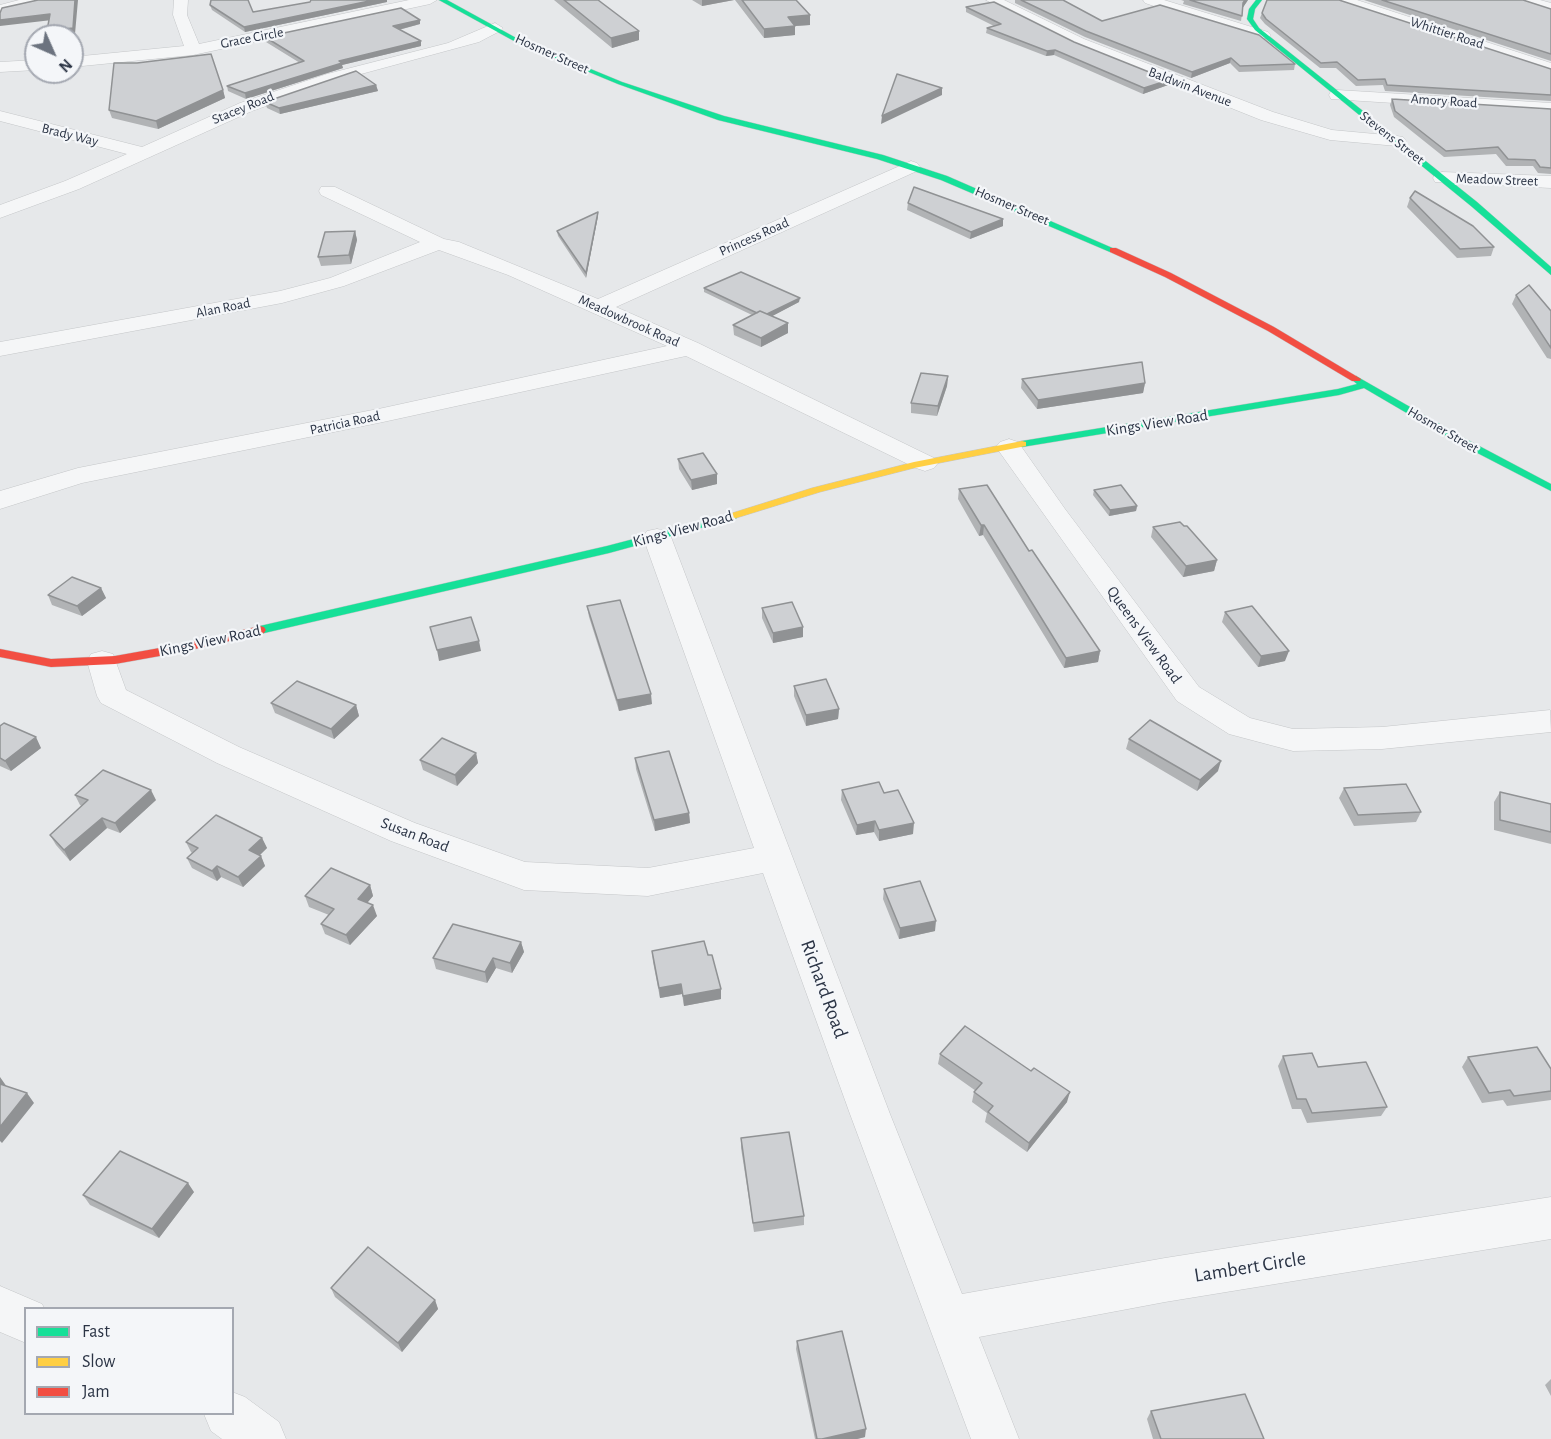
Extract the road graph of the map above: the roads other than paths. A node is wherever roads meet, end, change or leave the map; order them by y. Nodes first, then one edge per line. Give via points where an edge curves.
1 (37, 0) edge
2 (181, 0) edge
3 (430, 0) edge
4 (442, 0) edge
5 (993, 0) edge
6 (1150, 0) edge
7 (1259, 0) edge
8 (1342, 0) edge
9 (1528, 0) edge
10 (1551, 8) edge
11 (0, 9) edge
12 (495, 28) junction
13 (1263, 35) junction
14 (193, 50) junction
15 (84, 61) edge
16 (24, 65) edge
17 (0, 67) edge
18 (1551, 68) edge
19 (1337, 95) junction
20 (1551, 108) edge
21 (0, 116) edge
22 (1397, 141) junction
23 (141, 152) junction
24 (911, 167) junction
25 (1442, 178) junction
26 (1551, 182) edge
27 (328, 191) dead end
28 (0, 212) edge
29 (439, 244) junction
30 (1551, 272) edge
31 (597, 307) junction
32 (690, 348) junction
33 (0, 349) edge
34 (1366, 384) junction
35 (1010, 447) junction
36 (925, 463) junction
37 (1551, 488) edge
38 (0, 501) edge
39 (657, 537) junction
40 (0, 653) edge
41 (102, 661) junction
42 (1550, 722) edge
43 (776, 856) junction
44 (1551, 1218) edge
45 (0, 1309) edge
46 (24, 1319) edge
47 (950, 1319) junction
48 (231, 1415) edge
49 (262, 1439) edge
50 (995, 1439) edge

1 - 11 street
2 - 14 street via 180,15
3 - 14 street, Grace Circle
4 - 12 street, Hosmer Street
5 - 22 street, Baldwin Avenue via 1089,46 1267,116 1330,135
6 - 13 street
7 - 13 street, Stevens Street via 1250,19
8 - 18 street, Whittier Road
9 - 10 street
12 - 23 street, Stacey Road via 453,46 303,86
12 - 24 street, Hosmer Street via 575,66 694,109
13 - 19 street, Stevens Street
14 - 15 street, Grace Circle
16 - 17 street
19 - 20 street, Amory Road
19 - 22 street, Stevens Street
21 - 23 street, Brady Way
22 - 25 street, Stevens Street
23 - 28 street, Stacey Road via 72,185
24 - 31 street, Princess Road
24 - 34 street, Hosmer Street via 995,198 1159,271 1271,328
25 - 26 street, Meadow Street
25 - 30 street, Stevens Street
27 - 29 street, Meadowbrook Road
29 - 31 street, Meadowbrook Road via 515,271
29 - 33 street, Alan Road via 337,282 282,297
31 - 32 street, Meadowbrook Road
32 - 36 street, Meadowbrook Road
32 - 38 street, Patricia Road via 78,476
34 - 35 street, Kings View Road via 1295,400
34 - 37 street, Hosmer Street
35 - 36 street, Kings View Road
35 - 42 street, Queens View Road via 1188,694 1240,726 1293,740 1382,738
36 - 39 street, Kings View Road via 825,487
39 - 41 street, Kings View Road via 182,648
39 - 43 street, Richard Road
40 - 41 street, Kings View Road via 51,663
41 - 43 street, Susan Road via 112,696 228,755 403,832 525,876 648,882
43 - 47 street, Richard Road
44 - 47 street, Lambert Circle
45 - 46 street
47 - 50 street, Richard Road
48 - 49 street

